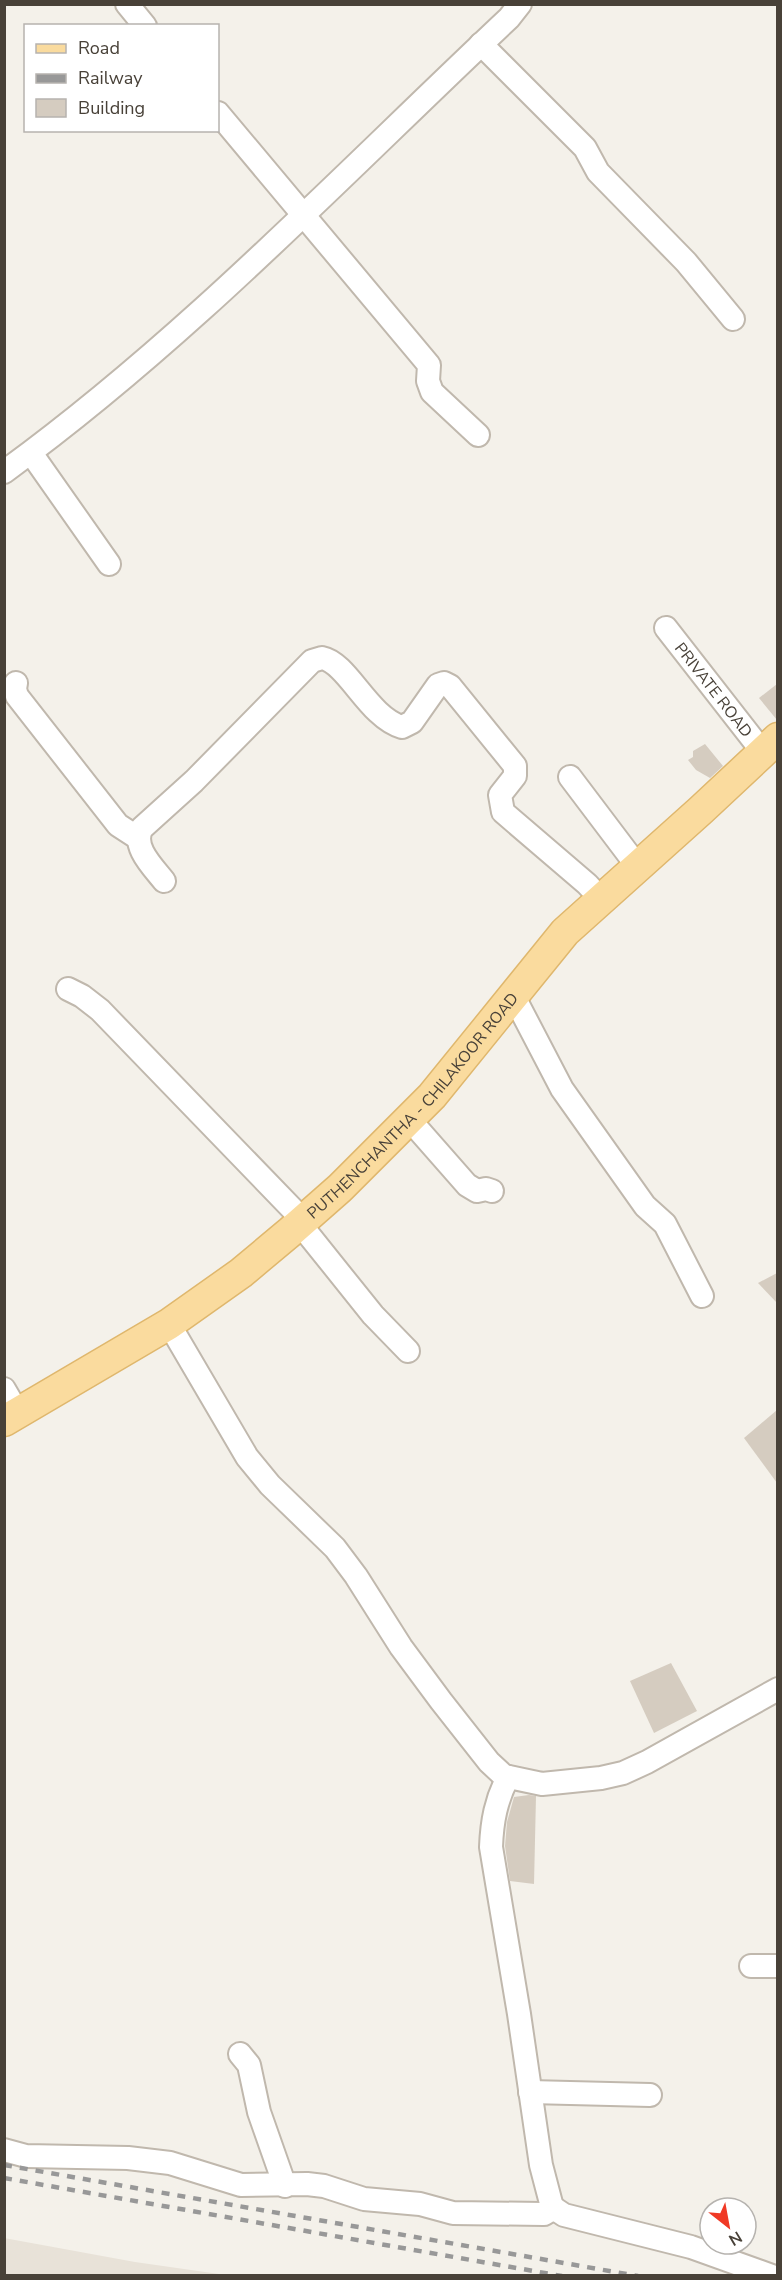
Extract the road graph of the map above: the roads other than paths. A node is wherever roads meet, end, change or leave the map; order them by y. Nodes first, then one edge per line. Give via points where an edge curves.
1 (127, 4) edge
2 (520, 4) edge
3 (143, 24) edge
4 (481, 44) junction
5 (219, 114) edge
6 (303, 216) junction
7 (733, 319) dead end
8 (478, 435) dead end
9 (31, 453) junction
10 (4, 472) edge
11 (109, 564) dead end
12 (666, 628) dead end
13 (16, 682) dead end
14 (770, 745) edge
15 (570, 777) dead end
16 (138, 838) junction
17 (638, 867) junction
18 (164, 881) dead end
19 (601, 899) junction
20 (68, 988) dead end
21 (513, 995) junction
22 (409, 1119) junction
23 (492, 1191) dead end
24 (301, 1222) junction
25 (702, 1296) dead end
26 (169, 1324) junction
27 (408, 1351) dead end
28 (9, 1408) edge
29 (777, 1689) edge
30 (508, 1777) junction
31 (751, 1966) dead end
32 (777, 1966) edge
33 (240, 2054) dead end
34 (530, 2092) junction
35 (650, 2095) dead end
36 (4, 2150) edge
37 (285, 2186) junction
38 (552, 2207) junction
39 (772, 2276) edge

1 - 3 street
2 - 4 street
4 - 6 street
4 - 7 street via 585,148 598,172 686,262
5 - 6 street
6 - 8 street via 429,365 432,392
6 - 9 street via 138,365
9 - 10 street
9 - 11 street
12 - 14 street, PRIVATE ROAD
13 - 16 street via 17,696 118,825
14 - 17 main road, PUTHENCHANTHA - CHILAKOOR ROAD
15 - 17 street
16 - 18 street
16 - 19 street via 144,825 194,781 312,661 322,658 338,666 382,716 402,727 412,722 438,685 450,686 515,766 514,776 500,795 503,812
17 - 19 main road, PUTHENCHANTHA - CHILAKOOR ROAD
19 - 21 main road, PUTHENCHANTHA - CHILAKOOR ROAD via 564,932
20 - 24 street via 100,1010
21 - 22 main road, PUTHENCHANTHA - CHILAKOOR ROAD
21 - 25 street via 562,1089 645,1206 666,1224
22 - 23 street via 467,1185 477,1191
22 - 24 main road, PUTHENCHANTHA - CHILAKOOR ROAD
24 - 26 main road, PUTHENCHANTHA - CHILAKOOR ROAD via 241,1273
24 - 27 street via 373,1315
26 - 28 main road, PUTHENCHANTHA - CHILAKOOR ROAD
26 - 30 street via 247,1456 270,1485 335,1548 441,1701 489,1762
29 - 30 street via 623,1773 542,1784
30 - 34 street via 496,1800 491,1847
31 - 32 street
33 - 37 street via 249,2065 259,2112
34 - 35 street
34 - 38 street
36 - 37 street via 26,2156 128,2158 183,2166 241,2185
37 - 38 street via 316,2185 364,2199 420,2204 453,2213 544,2214
38 - 39 street via 564,2215 691,2247

